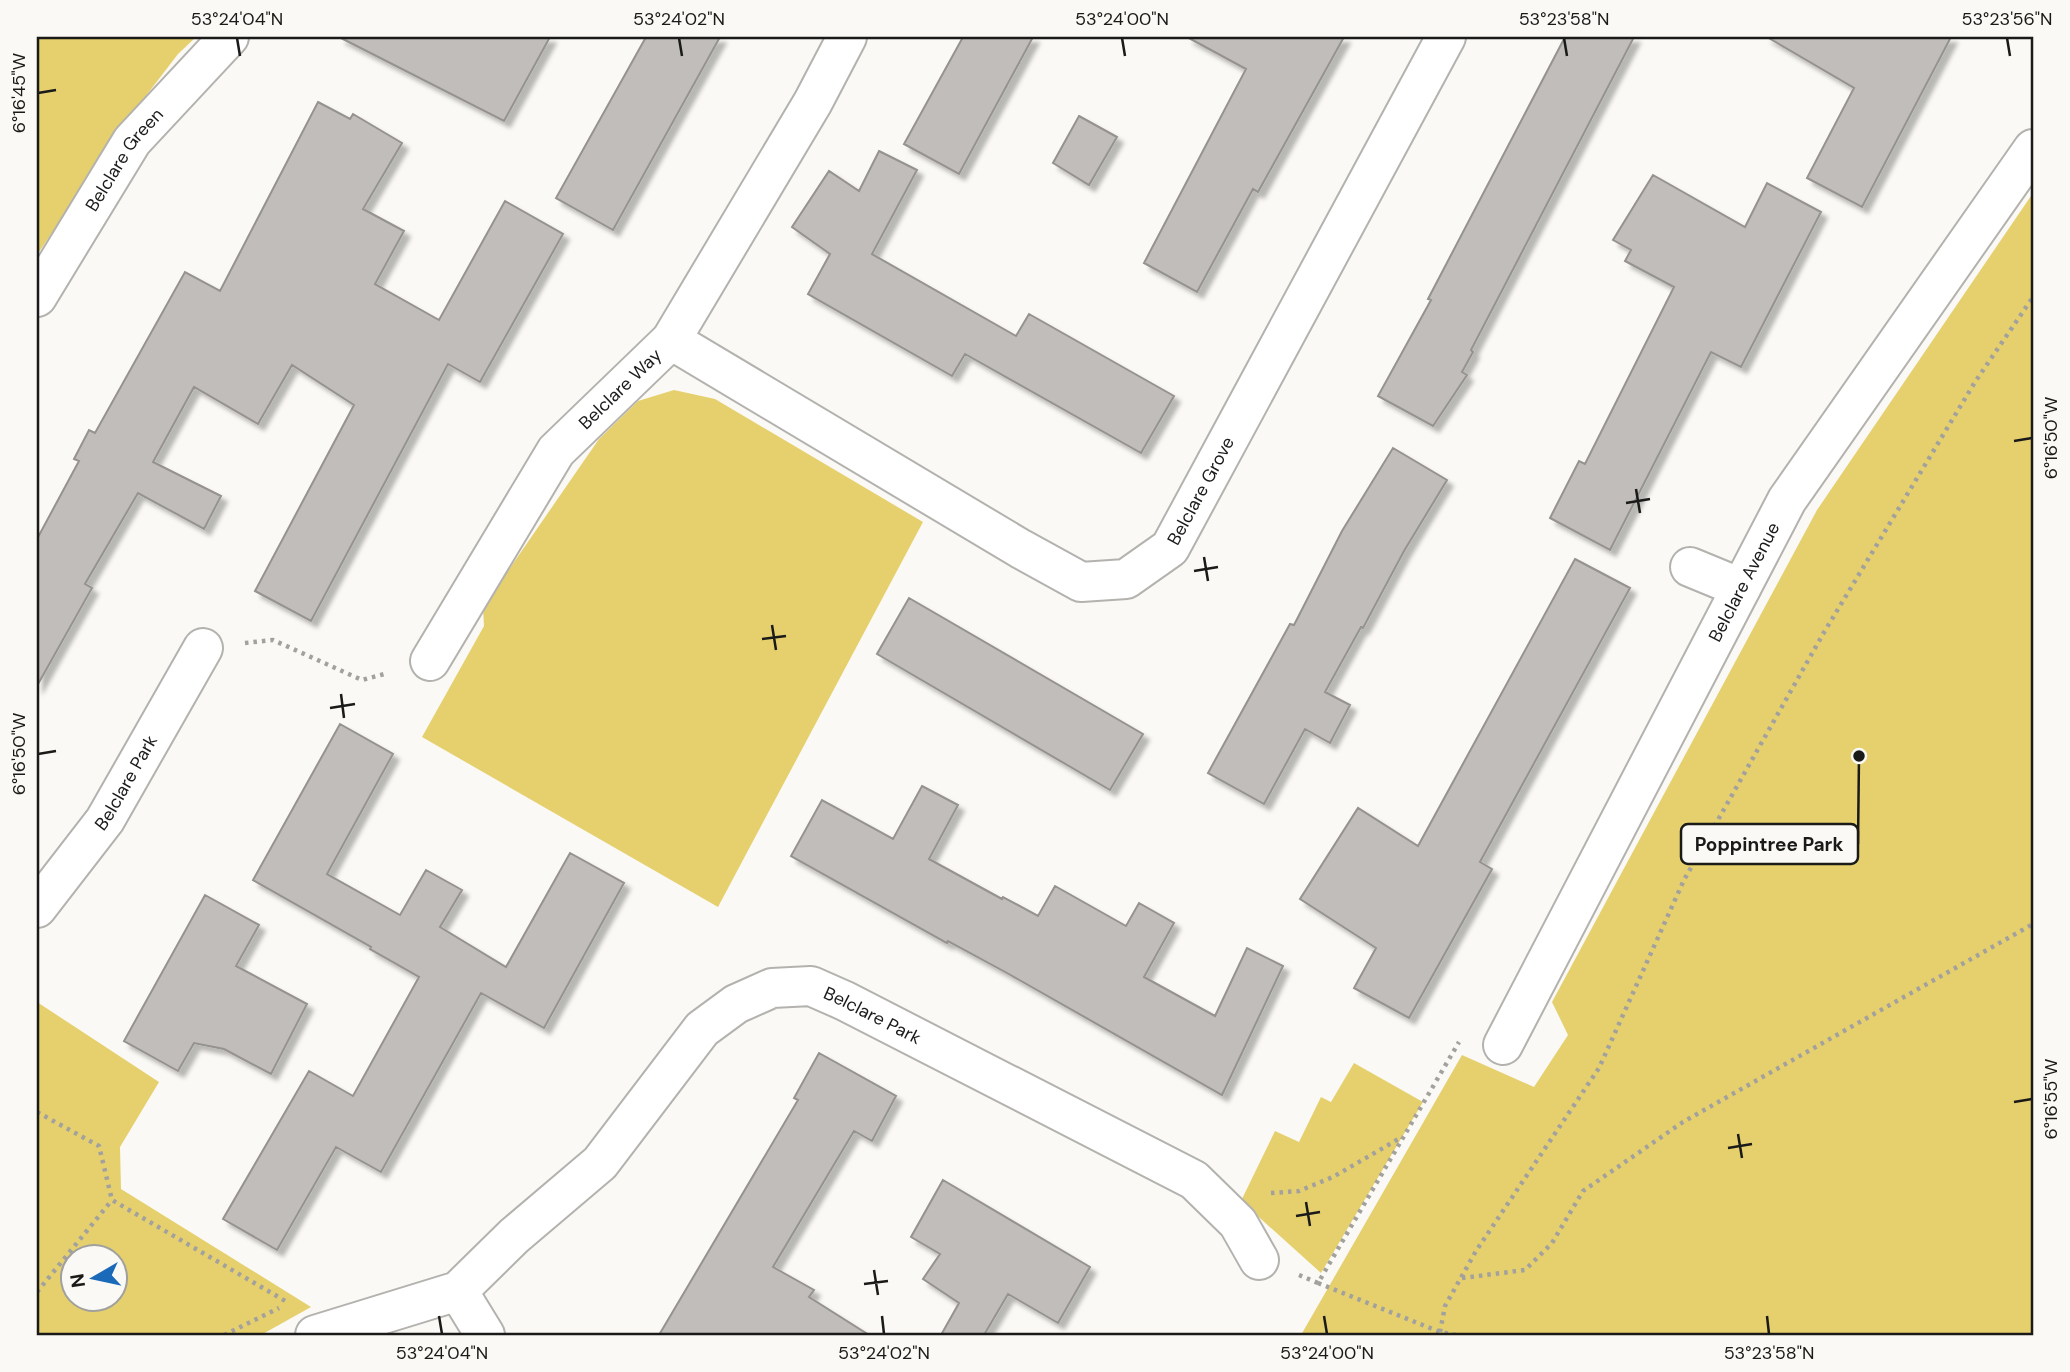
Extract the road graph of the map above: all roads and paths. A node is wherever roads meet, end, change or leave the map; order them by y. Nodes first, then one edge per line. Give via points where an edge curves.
1 (229, 37) edge
2 (847, 37) edge
3 (1446, 37) edge
4 (2033, 149) edge
5 (37, 297) edge
6 (2033, 297) edge
7 (671, 340) junction
8 (1690, 567) dead end
9 (1741, 588) junction
10 (203, 648) joint
11 (430, 661) joint
12 (37, 908) edge
13 (2033, 924) edge
14 (1503, 1045) joint
15 (37, 1112) edge
16 (1405, 1135) junction
17 (112, 1200) junction
18 (1224, 1209) junction
19 (1259, 1260) joint
20 (1461, 1278) junction
21 (1318, 1283) junction
22 (458, 1291) junction
23 (37, 1292) edge
24 (1440, 1332) junction
25 (224, 1335) edge
26 (315, 1335) edge
27 (485, 1335) edge
28 (1456, 1335) edge

1 - 5 street, Belclare Green via 132,141
2 - 7 street, Belclare Way
3 - 7 street, Belclare Grove via 1170,548 1126,579 1081,582
4 - 9 street, Belclare Avenue via 1787,500
6 - 20 path via 1975,382 1830,622 1684,880 1599,1068
7 - 11 street, Belclare Way via 556,451
8 - 9 street
9 - 14 street, Belclare Avenue
10 - 11 path via 272,640 362,680
10 - 12 street, Belclare Park via 105,820
13 - 20 path via 1683,1122 1583,1191 1552,1243 1525,1270
14 - 16 path via 1467,1029
15 - 17 path via 99,1146
16 - 18 path via 1333,1177 1299,1191 1263,1194 1236,1184
16 - 21 path
17 - 23 path
17 - 25 path via 288,1303
18 - 19 street, Belclare Park via 1238,1223
18 - 22 street, Belclare Park via 1194,1180 845,1001 811,986 772,988 736,1004 702,1029 600,1163
19 - 21 path
20 - 24 path via 1445,1306
21 - 24 path
22 - 26 street, Belclare Park
22 - 27 street
24 - 28 path

